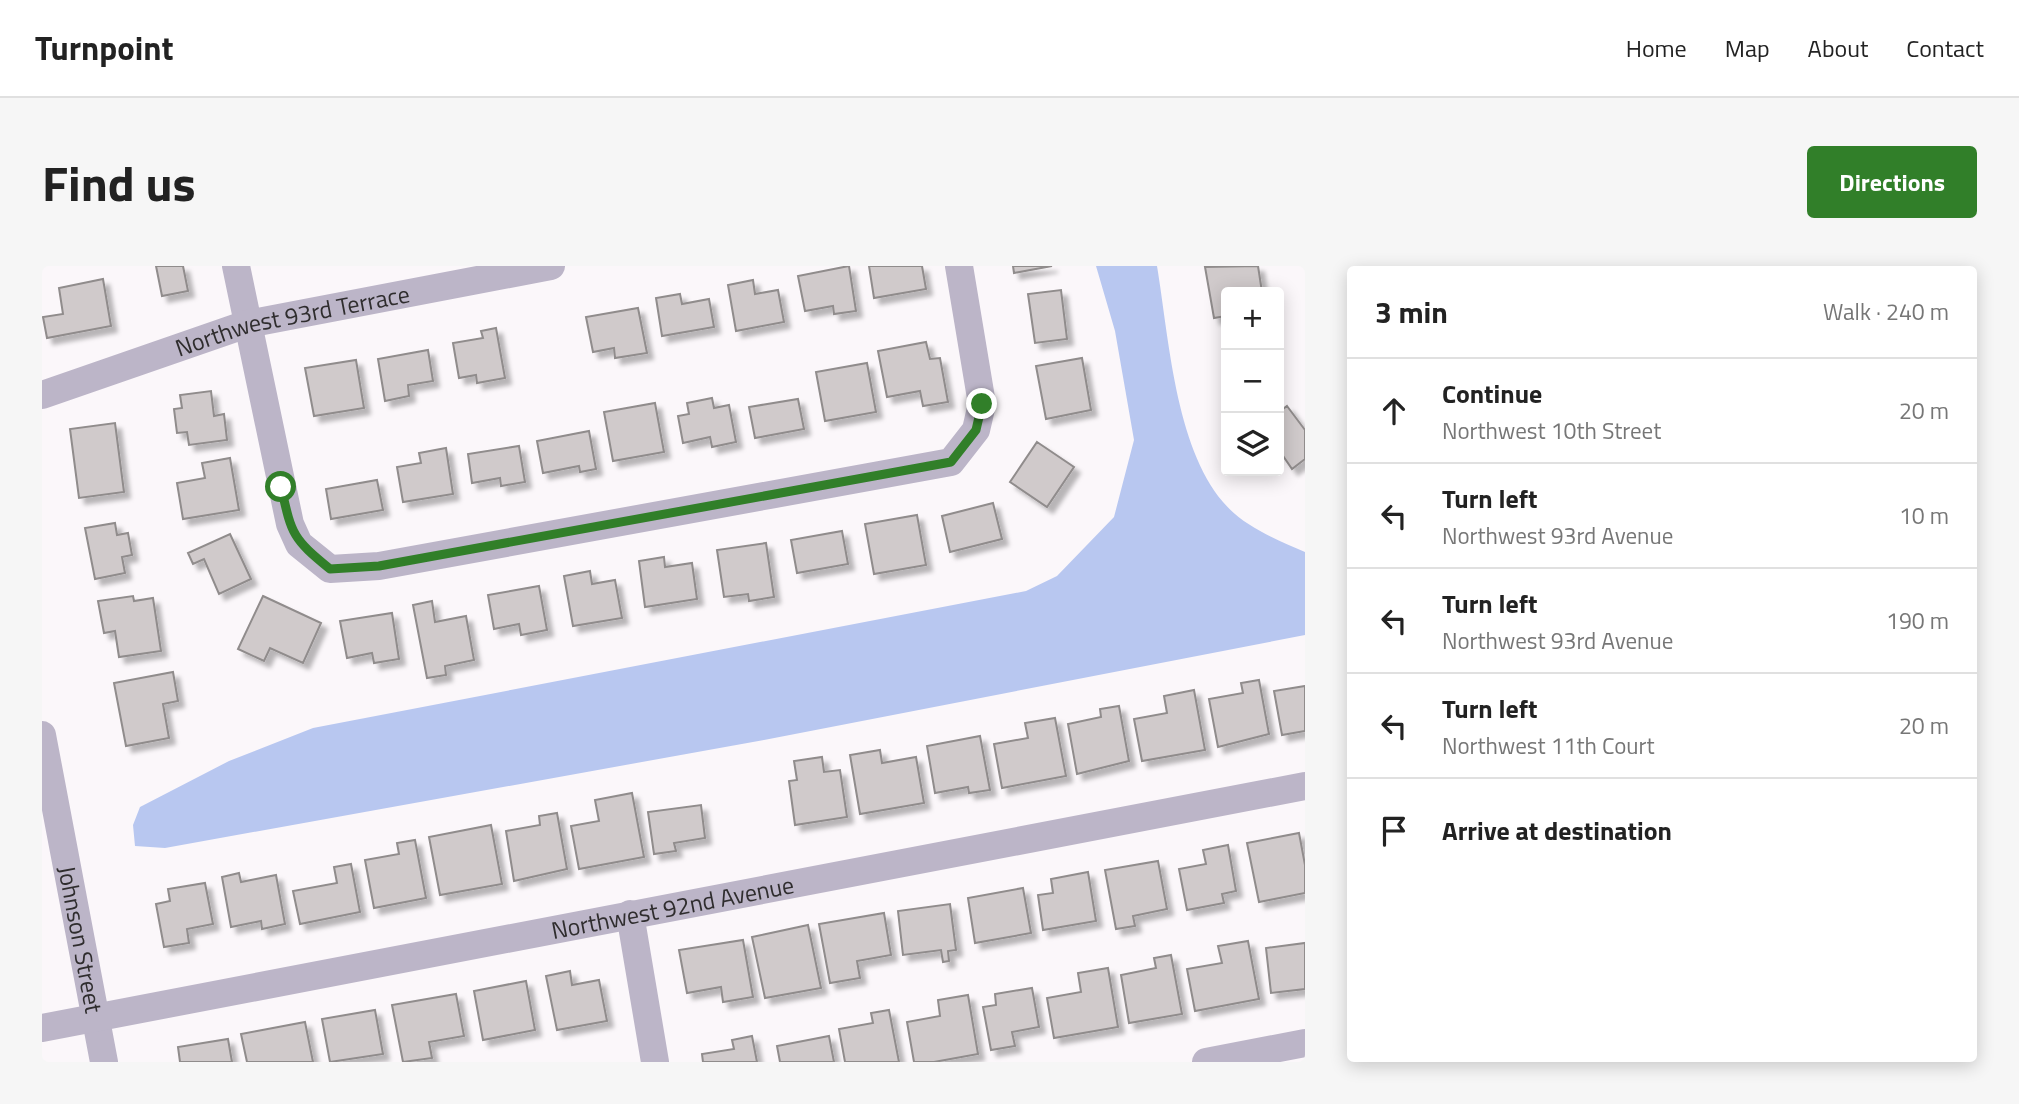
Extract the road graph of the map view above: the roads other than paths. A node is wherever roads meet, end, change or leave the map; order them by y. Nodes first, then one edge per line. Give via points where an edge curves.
1 (236, 266) edge
2 (551, 266) edge
3 (959, 266) edge
4 (247, 324) junction
5 (42, 395) edge
6 (42, 735) edge
7 (1305, 786) edge
8 (630, 914) junction
9 (96, 1018) junction
10 (42, 1028) edge
11 (1305, 1043) edge
12 (104, 1062) edge
13 (655, 1062) edge
14 (1206, 1062) edge

1 - 4 street
2 - 4 street, Northwest 93rd Terrace
3 - 4 street via 982,404 976,430 951,462 379,566 330,569 299,544 281,487
4 - 5 street, Northwest 93rd Terrace
6 - 9 street, Johnson Street
7 - 8 street, Northwest 92nd Avenue
8 - 9 street, Northwest 92nd Avenue
8 - 13 street
9 - 10 street, Northwest 92nd Avenue
9 - 12 street, Johnson Street
11 - 14 street

